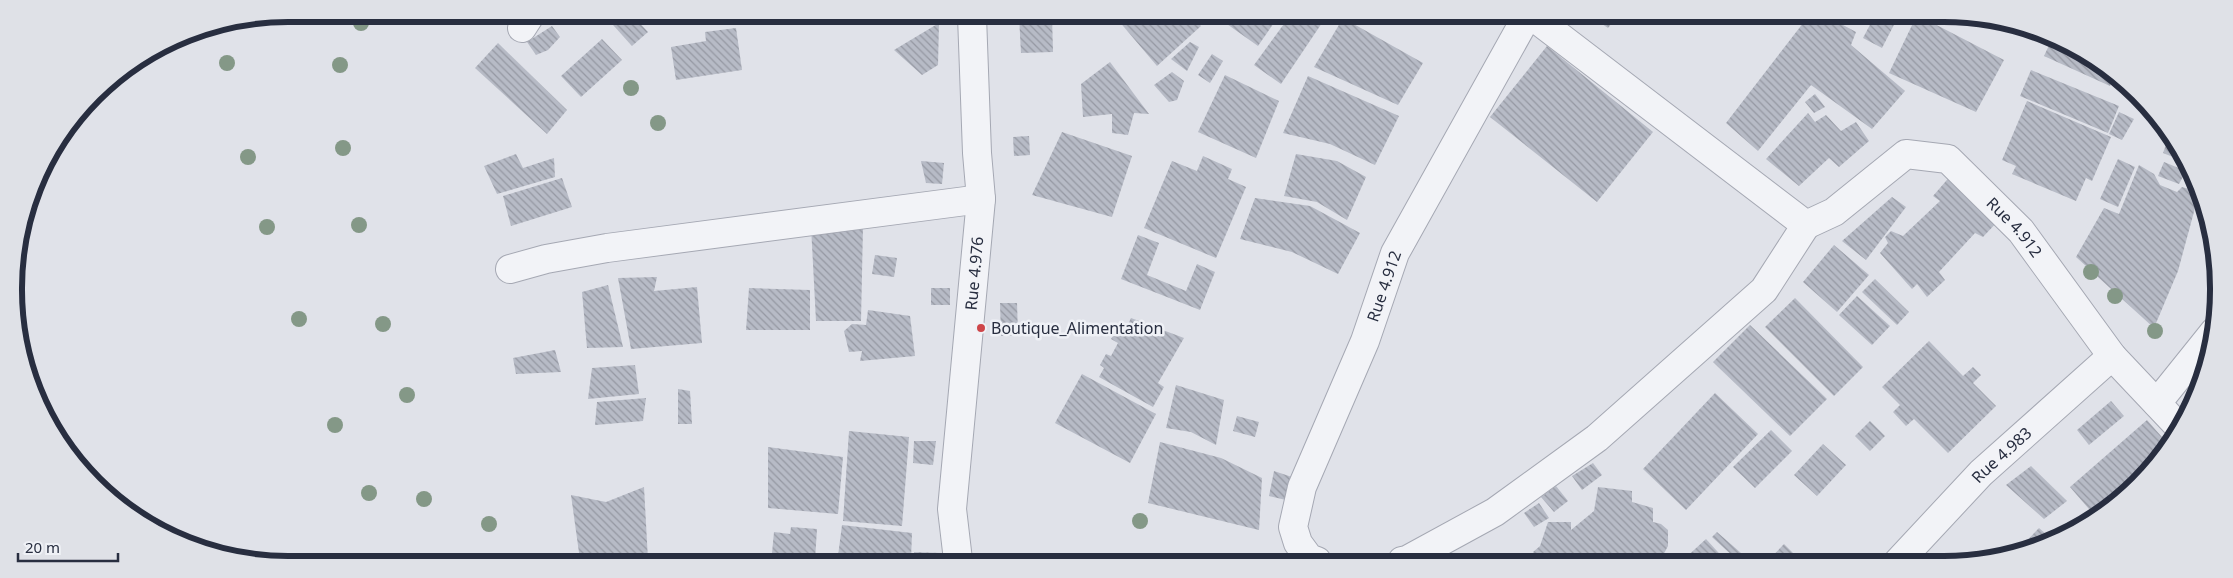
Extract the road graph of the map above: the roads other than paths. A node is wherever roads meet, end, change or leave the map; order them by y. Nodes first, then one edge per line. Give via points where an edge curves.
1 (972, 22) edge
2 (1524, 22) edge
3 (1540, 22) edge
4 (982, 199) junction
5 (1806, 225) junction
6 (510, 269) dead end
7 (2204, 344) edge
8 (2112, 356) junction
9 (2157, 403) junction
10 (2175, 422) edge
11 (958, 556) edge
12 (1307, 556) edge
13 (1414, 556) edge
14 (1904, 556) edge

1 - 4 street, Rue 4.976
2 - 12 street, Rue 4.912 via 1395,253 1365,341 1302,487 1293,527 1298,544
3 - 5 street
4 - 6 street via 607,248
4 - 11 street, Rue 4.976 via 952,509
5 - 8 street, Rue 4.912 via 1834,212 1906,154 1948,159 2021,231
5 - 13 street via 1764,290 1597,438 1495,512
7 - 9 street
8 - 9 street, Rue 4.912
8 - 14 street, Rue 4.983 via 1981,473
9 - 10 street, Rue 4.912

